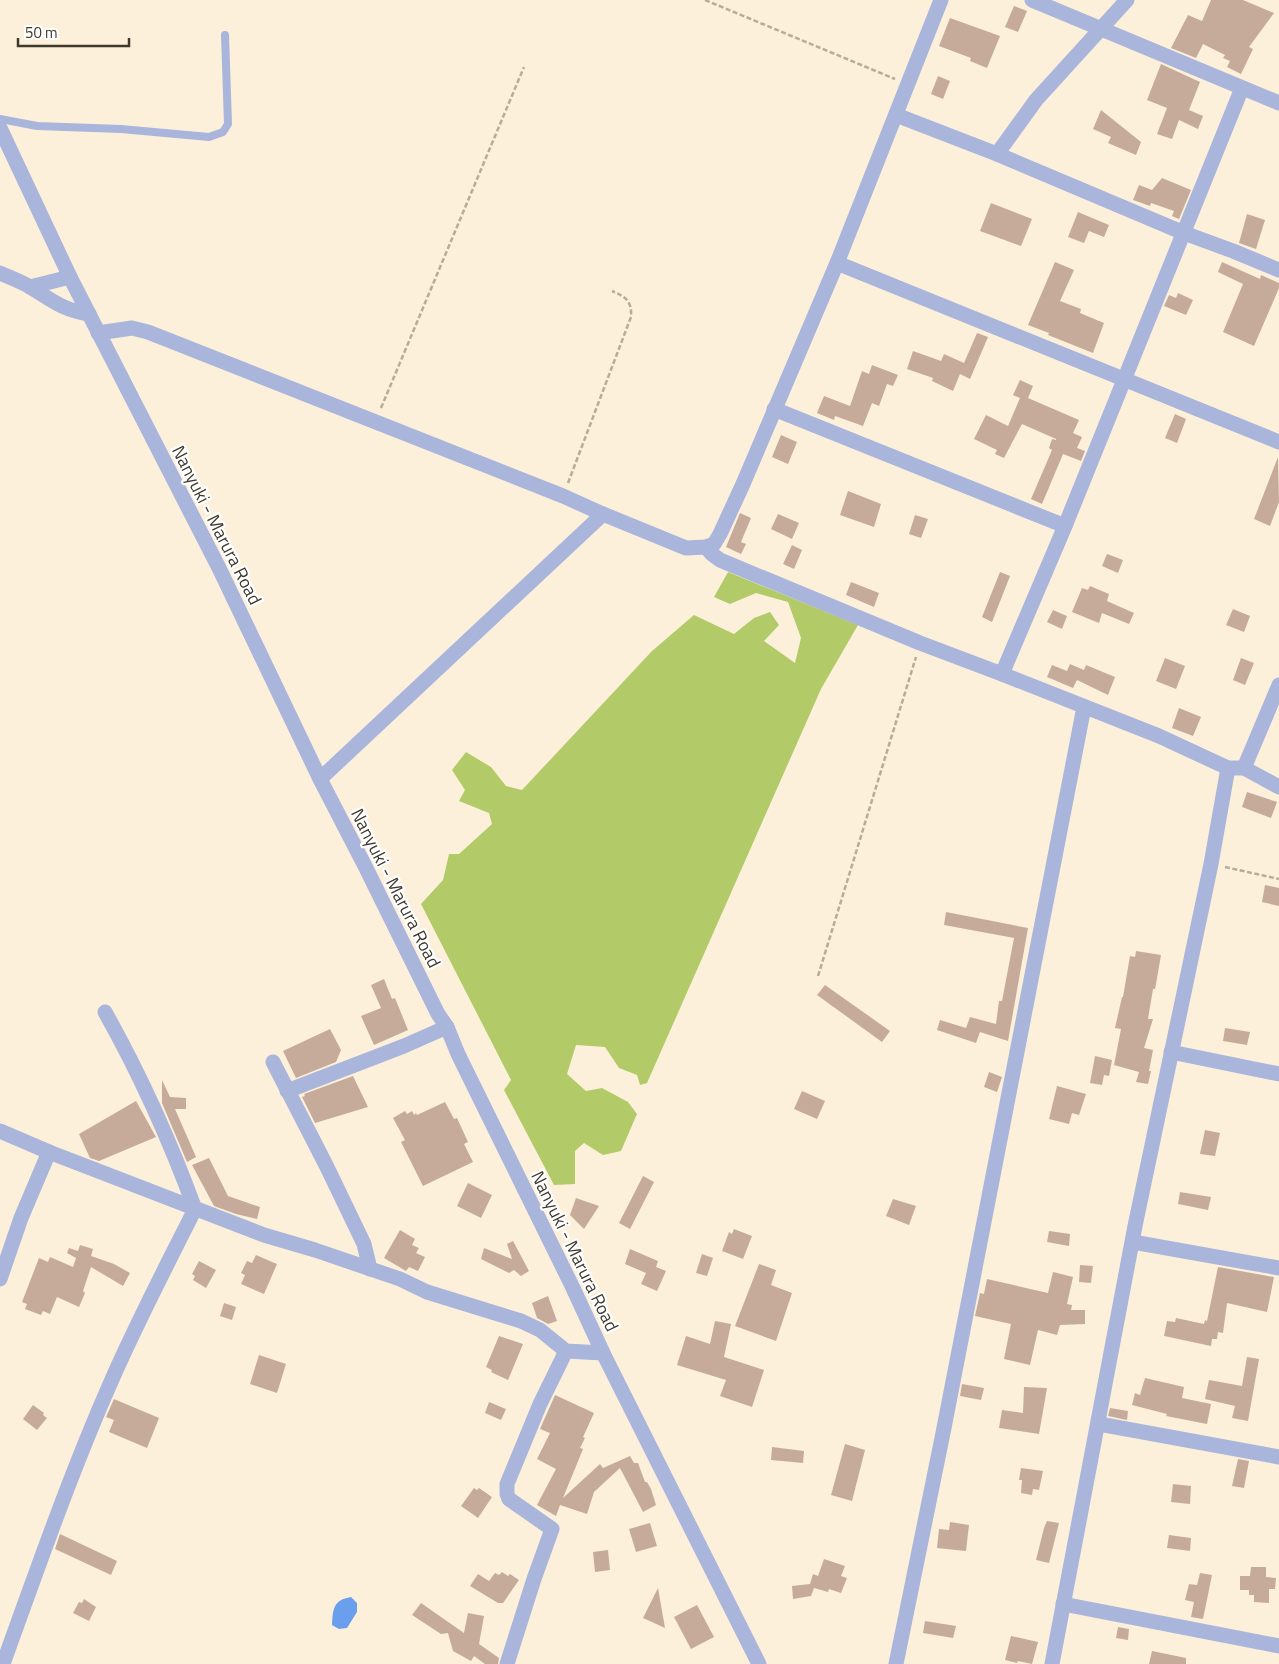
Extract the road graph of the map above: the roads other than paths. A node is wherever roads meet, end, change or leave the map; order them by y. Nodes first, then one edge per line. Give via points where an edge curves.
1 (941, 0) edge
2 (1032, 0) edge
3 (1127, 0) edge
4 (1102, 28) junction
5 (225, 35) dead end
6 (1242, 88) junction
7 (1279, 103) edge
8 (896, 115) junction
9 (0, 119) edge
10 (0, 128) edge
11 (998, 154) junction
12 (1184, 233) junction
13 (837, 263) junction
14 (1279, 270) edge
15 (0, 273) edge
16 (70, 277) junction
17 (30, 287) junction
18 (89, 314) junction
19 (98, 334) junction
20 (1124, 379) junction
21 (774, 409) junction
22 (1279, 442) edge
23 (603, 514) junction
24 (1065, 526) junction
25 (706, 547) junction
26 (1002, 674) junction
27 (1279, 685) edge
28 (1084, 707) junction
29 (1228, 768) junction
30 (1244, 768) junction
31 (320, 779) junction
32 (1279, 787) edge
33 (105, 1012) dead end
34 (447, 1027) junction
35 (1171, 1052) junction
36 (273, 1062) dead end
37 (1279, 1074) edge
38 (287, 1091) junction
39 (0, 1131) edge
40 (50, 1152) junction
41 (195, 1209) junction
42 (1133, 1242) junction
43 (1279, 1268) edge
44 (370, 1269) junction
45 (0, 1278) edge
46 (566, 1351) junction
47 (603, 1353) junction
48 (1099, 1424) junction
49 (1279, 1457) edge
50 (1063, 1604) junction
51 (1279, 1646) edge
52 (2, 1664) edge
53 (507, 1664) edge
54 (759, 1664) edge
55 (896, 1664) edge
56 (1052, 1664) edge

1 - 8 street
2 - 4 street
3 - 4 street
4 - 6 street
4 - 11 street via 1036,100
5 - 9 lane via 228,124 223,132 209,137 37,126
6 - 7 street
6 - 12 street
8 - 11 street
8 - 13 street
10 - 16 street, Nanyuki - Marura Road
11 - 12 street
12 - 14 street
12 - 20 street
13 - 20 street
13 - 21 street
15 - 17 street
16 - 17 street
16 - 18 street, Nanyuki - Marura Road
17 - 18 street via 60,306
18 - 19 street, Nanyuki - Marura Road
19 - 23 street via 132,328 148,332
19 - 31 street, Nanyuki - Marura Road via 219,568
20 - 22 street
20 - 24 street
21 - 24 street
21 - 25 street via 720,534 714,544
23 - 25 street via 686,548
23 - 31 street
24 - 26 street
25 - 26 street via 720,560
26 - 28 street
27 - 30 street
28 - 29 street via 1159,736
28 - 55 street
29 - 30 street
29 - 35 street
30 - 32 street
31 - 34 street, Nanyuki - Marura Road
33 - 41 street via 150,1097
34 - 38 street
34 - 47 street, Nanyuki - Marura Road
35 - 37 street
35 - 42 street
36 - 38 street
38 - 44 street via 364,1244
39 - 40 street
40 - 41 street
40 - 45 street via 21,1218
41 - 44 street
41 - 52 street via 110,1383 66,1489
42 - 43 street
42 - 48 street
44 - 46 street via 427,1292 521,1321 540,1330
46 - 47 street
46 - 53 street via 507,1484 509,1499 552,1529
47 - 54 street, Nanyuki - Marura Road
48 - 49 street
48 - 50 street
50 - 51 street
50 - 56 street

